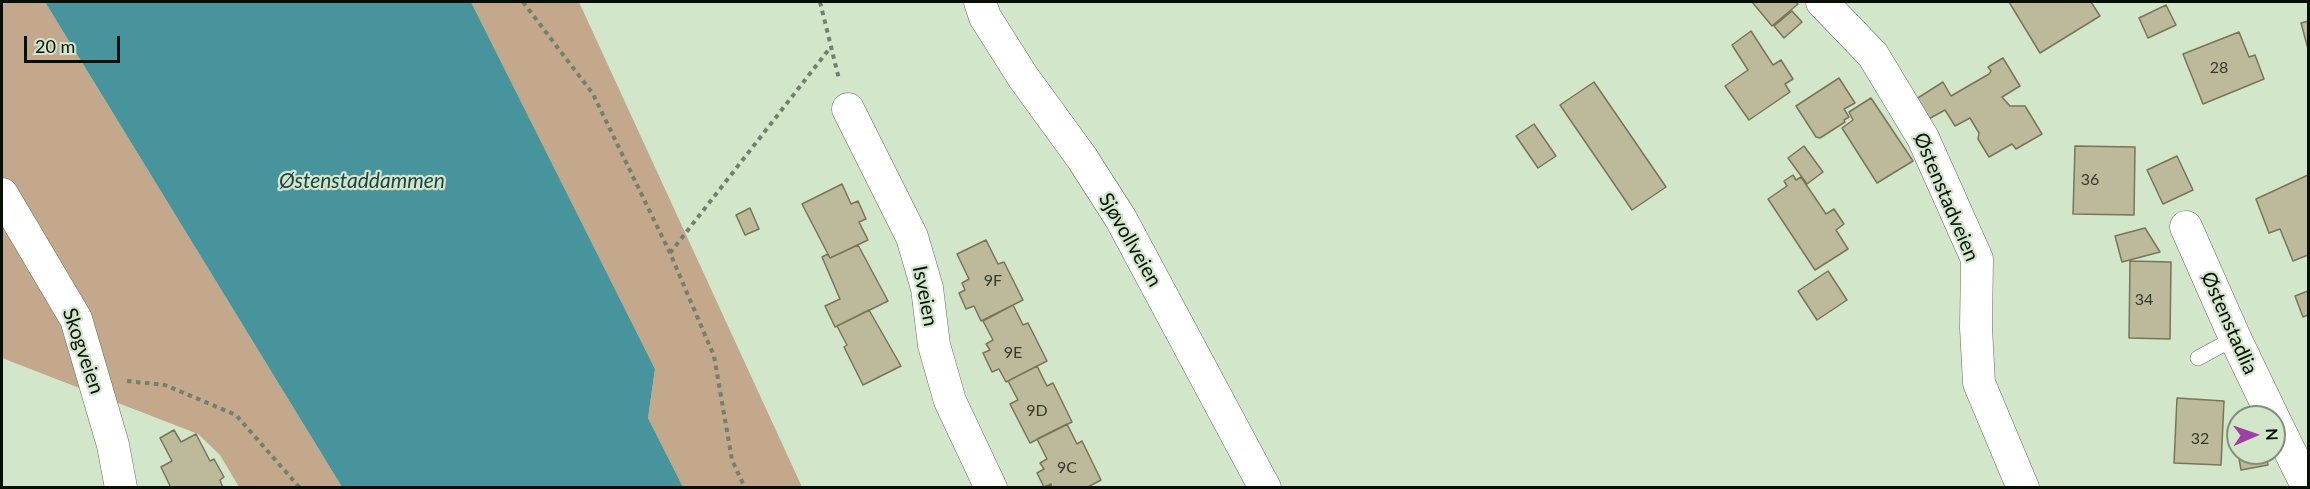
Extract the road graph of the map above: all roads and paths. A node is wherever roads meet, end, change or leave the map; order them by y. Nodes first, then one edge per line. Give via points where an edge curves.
1 (523, 2) edge
2 (820, 2) edge
3 (980, 2) edge
4 (1822, 2) edge
5 (830, 48) junction
6 (848, 109) joint
7 (2, 194) edge
8 (2186, 227) dead end
9 (670, 253) junction
10 (2235, 339) junction
11 (2198, 358) dead end
12 (93, 378) junction
13 (2268, 405) edge
14 (2286, 443) edge
15 (121, 488) edge
16 (300, 488) edge
17 (744, 488) edge
18 (991, 488) edge
19 (1265, 488) edge
20 (2023, 488) edge
21 (2308, 488) edge

1 - 9 path via 593,94
2 - 5 path
3 - 19 street, Sjøvollveien via 1023,77 1121,219
4 - 20 street, Østenstadveien via 1873,55 1918,129 1977,259 1979,383
5 - 6 path
5 - 9 path
6 - 18 street, Isveien via 912,237 927,288 934,345 950,401
7 - 12 street, Skogveien via 76,320
8 - 10 street, Østenstadlia
9 - 17 path via 714,356 732,460
10 - 11 lane
10 - 13 street, Østenstadlia
12 - 15 street, Skogveien
12 - 16 path via 165,385 236,415
14 - 21 street, Østenstadlia

